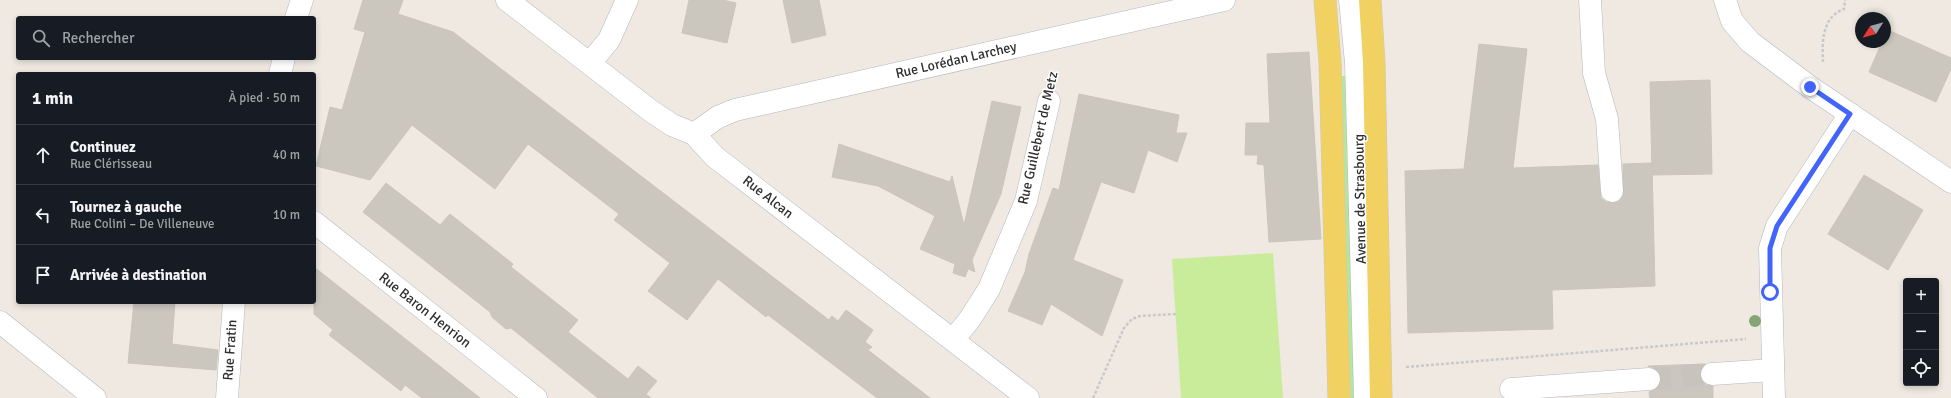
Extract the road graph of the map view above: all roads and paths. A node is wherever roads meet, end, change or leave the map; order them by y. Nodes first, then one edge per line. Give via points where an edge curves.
1 (302, 0) edge
2 (507, 0) edge
3 (627, 0) edge
4 (1224, 0) edge
5 (1325, 0) edge
6 (1350, 0) edge
7 (1370, 0) edge
8 (1590, 0) edge
9 (1725, 0) edge
10 (1845, 0) edge
11 (297, 16) edge
12 (284, 60) edge
13 (590, 63) junction
14 (280, 72) edge
15 (1810, 87) junction
16 (1049, 101) dead end
17 (1850, 114) junction
18 (694, 134) junction
19 (1951, 182) edge
20 (1612, 191) dead end
21 (316, 224) edge
22 (234, 304) edge
23 (1176, 314) dead end
24 (0, 322) edge
25 (953, 340) junction
26 (1773, 340) junction
27 (1380, 368) junction
28 (1773, 370) junction
29 (1712, 374) tunnel mouth
30 (1649, 379) tunnel mouth
31 (1512, 389) dead end
32 (95, 398) edge
33 (227, 398) edge
34 (536, 398) edge
35 (1028, 398) edge
36 (1093, 398) edge
37 (1339, 398) edge
38 (1365, 398) edge
39 (1381, 398) edge
40 (1774, 398) edge

1 - 11 street
2 - 13 street, Rue Alcan
3 - 13 street via 609,40
4 - 18 street, Rue Lorédan Larchey via 735,110 718,117
5 - 37 main road, Avenue de Strasbourg via 1330,62
6 - 38 street, Avenue de Strasbourg via 1356,63
7 - 27 main road, Avenue de Strasbourg via 1374,63
8 - 20 street via 1594,73 1607,119
9 - 15 street via 1732,21 1750,42
10 - 15 path via 1844,9 1837,11 1826,24 1822,46 1823,66
12 - 14 street
13 - 18 street, Rue Alcan via 672,125
15 - 17 street
16 - 25 street, Rue Guillebert de Metz via 1026,201 989,289
17 - 19 street
17 - 26 street via 1773,236 1770,248
18 - 25 street, Rue Alcan via 716,157
21 - 34 street, Rue Baron Henrion
22 - 33 street, Rue Fratin
23 - 36 path via 1140,316 1132,319 1124,328
24 - 32 street
25 - 35 street, Rue Alcan
26 - 27 path via 1742,338
26 - 28 street
27 - 39 main road, Avenue de Strasbourg
28 - 29 street
28 - 40 street
30 - 31 street

